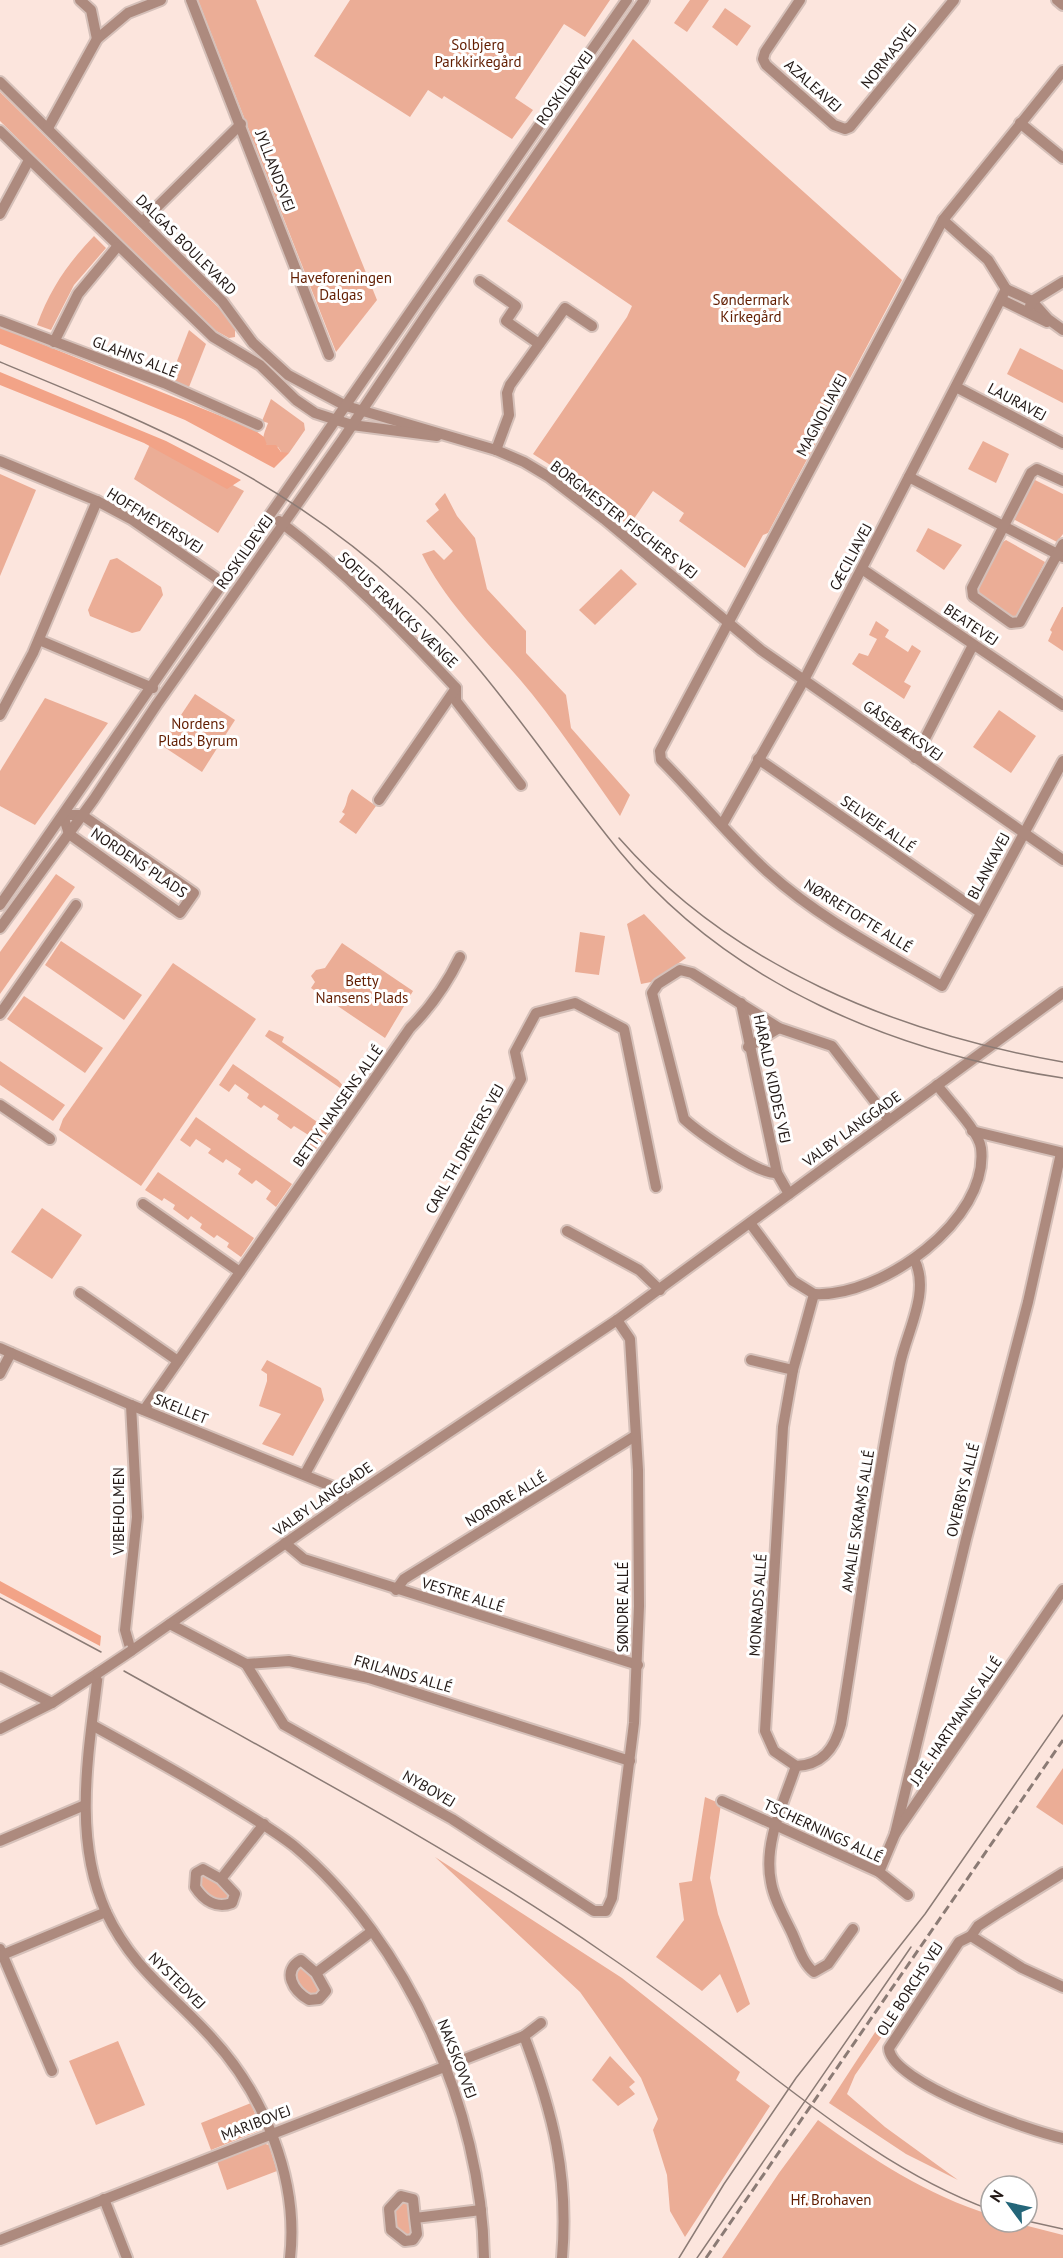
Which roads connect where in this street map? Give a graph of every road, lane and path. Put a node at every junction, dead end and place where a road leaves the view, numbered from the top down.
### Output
1 (80, 0) edge
2 (161, 0) edge
3 (191, 0) edge
4 (627, 0) edge
5 (644, 0) edge
6 (800, 0) edge
7 (954, 0) edge
8 (1057, 0) edge
9 (1063, 4) edge
10 (97, 39) junction
11 (1063, 71) edge
12 (0, 82) edge
13 (1020, 123) junction
14 (241, 124) junction
15 (48, 128) junction
16 (845, 129) joint
17 (0, 131) edge
18 (1063, 158) edge
19 (29, 160) junction
20 (500, 184) junction
21 (511, 192) junction
22 (0, 214) edge
23 (943, 220) junction
24 (142, 222) junction
25 (117, 247) junction
26 (480, 281) dead end
27 (1063, 282) edge
28 (1006, 289) junction
29 (1002, 300) junction
30 (1032, 301) junction
31 (1026, 312) junction
32 (0, 321) edge
33 (592, 326) dead end
34 (1063, 330) edge
35 (54, 342) junction
36 (539, 344) junction
37 (329, 355) dead end
38 (956, 387) junction
39 (346, 406) junction
40 (361, 412) junction
41 (335, 421) junction
42 (258, 425) dead end
43 (352, 425) junction
44 (449, 437) junction
45 (1063, 443) edge
46 (496, 450) junction
47 (0, 460) edge
48 (909, 477) junction
49 (1063, 481) edge
50 (97, 501) junction
51 (271, 516) junction
52 (283, 524) junction
53 (1003, 526) junction
54 (1063, 544) edge
55 (1060, 556) edge
56 (862, 569) junction
57 (225, 584) junction
58 (728, 623) junction
59 (39, 640) junction
60 (973, 645) junction
61 (804, 680) junction
62 (153, 688) junction
63 (456, 688) junction
64 (1063, 705) edge
65 (0, 715) edge
66 (915, 758) junction
67 (758, 759) junction
68 (1063, 761) edge
69 (521, 785) dead end
70 (688, 788) joint
71 (379, 800) dead end
72 (82, 815) junction
73 (63, 816) junction
74 (722, 825) junction
75 (69, 834) junction
76 (1024, 834) junction
77 (1063, 860) edge
78 (0, 905) edge
79 (76, 905) dead end
80 (981, 913) junction
81 (0, 928) edge
82 (459, 957) dead end
83 (942, 986) joint
84 (1063, 993) edge
85 (741, 1003) junction
86 (0, 1014) edge
87 (779, 1028) junction
88 (748, 1047) junction
89 (937, 1085) junction
90 (0, 1105) edge
91 (889, 1120) junction
92 (972, 1131) junction
93 (50, 1139) dead end
94 (1062, 1153) edge
95 (777, 1173) junction
96 (656, 1187) dead end
97 (789, 1194) junction
98 (143, 1204) dead end
99 (750, 1224) junction
100 (567, 1231) dead end
101 (914, 1260) junction
102 (240, 1272) junction
103 (660, 1290) junction
104 (80, 1293) dead end
105 (814, 1294) junction
106 (617, 1320) junction
107 (0, 1348) edge
108 (11, 1353) junction
109 (751, 1360) dead end
110 (178, 1361) junction
111 (793, 1370) junction
112 (0, 1374) edge
113 (131, 1405) junction
114 (144, 1410) junction
115 (635, 1436) junction
116 (305, 1474) junction
117 (346, 1501) junction
118 (285, 1543) junction
119 (396, 1590) junction
120 (1063, 1590) edge
121 (170, 1624) junction
122 (131, 1651) junction
123 (246, 1664) junction
124 (638, 1665) junction
125 (98, 1673) junction
126 (0, 1677) edge
127 (52, 1703) junction
128 (92, 1725) junction
129 (0, 1729) edge
130 (630, 1761) junction
131 (796, 1766) junction
132 (722, 1801) dead end
133 (85, 1805) junction
134 (264, 1824) junction
135 (776, 1826) junction
136 (895, 1834) junction
137 (0, 1841) edge
138 (879, 1872) junction
139 (1063, 1873) edge
140 (221, 1879) dead end
141 (908, 1895) dead end
142 (612, 1898) joint
143 (106, 1912) junction
144 (853, 1929) dead end
145 (371, 1932) junction
146 (971, 1936) junction
147 (1, 1953) edge
148 (316, 1973) dead end
149 (1063, 1987) edge
150 (541, 2023) dead end
151 (524, 2036) junction
152 (445, 2066) junction
153 (52, 2071) dead end
154 (271, 2134) junction
155 (1063, 2138) edge
156 (104, 2199) junction
157 (481, 2210) junction
158 (415, 2218) dead end
159 (0, 2240) edge
160 (127, 2258) edge
161 (290, 2258) edge
162 (484, 2258) edge
163 (562, 2258) edge

1 - 10 street
2 - 10 street
3 - 14 street, JYLLANDSVEJ
4 - 20 street, ROSKILDEVEJ
5 - 21 street, ROSKILDEVEJ
6 - 16 street, AZALEAVEJ
7 - 16 street, NORMASVEJ
8 - 9 street
10 - 15 street
11 - 13 street, MAGNOLIAVEJ
12 - 15 street, DALGAS BOULEVARD
13 - 18 street
13 - 23 street, MAGNOLIAVEJ
14 - 24 street
14 - 37 street, JYLLANDSVEJ
15 - 24 street, DALGAS BOULEVARD
17 - 19 street
19 - 22 street
19 - 25 street
20 - 21 street
20 - 39 street, ROSKILDEVEJ
21 - 40 street, ROSKILDEVEJ
23 - 28 street
23 - 58 street, MAGNOLIAVEJ
24 - 39 street, DALGAS BOULEVARD
25 - 35 street
25 - 41 street
26 - 36 street
27 - 30 street
28 - 29 street, CÆCILIAVEJ
28 - 30 street
29 - 31 street
29 - 38 street, CÆCILIAVEJ
30 - 31 street
30 - 34 street
31 - 34 street
32 - 35 street, GLAHNS ALLÉ
33 - 36 street
35 - 42 street, GLAHNS ALLÉ
36 - 46 street
38 - 45 street, LAURAVEJ
38 - 48 street, CÆCILIAVEJ
39 - 40 street, DALGAS BOULEVARD
39 - 41 street, ROSKILDEVEJ
40 - 43 street, ROSKILDEVEJ
40 - 44 street, BORGMESTER FISCHERS VEJ
41 - 43 street
41 - 51 street, ROSKILDEVEJ
43 - 44 street, BORGMESTER FISCHERS VEJ
43 - 52 street, ROSKILDEVEJ
44 - 46 street, BORGMESTER FISCHERS VEJ
46 - 58 street, BORGMESTER FISCHERS VEJ
47 - 50 street, HOFFMEYERSVEJ
48 - 53 street
48 - 56 street, CÆCILIAVEJ
49 - 53 street
50 - 57 street, HOFFMEYERSVEJ
50 - 59 street
51 - 52 street, SOFUS FRANCKS VÆNGE
51 - 57 street, ROSKILDEVEJ
52 - 63 street, SOFUS FRANCKS VÆNGE
52 - 72 street, ROSKILDEVEJ
53 - 55 street
53 - 55 street
54 - 55 street
56 - 60 street, BEATEVEJ
56 - 61 street, CÆCILIAVEJ
57 - 62 street, ROSKILDEVEJ
58 - 61 street, GÅSEBÆKSVEJ
58 - 70 street, MAGNOLIAVEJ
59 - 62 street
59 - 65 street
60 - 64 street, BEATEVEJ
60 - 66 street
61 - 66 street, GÅSEBÆKSVEJ
61 - 67 street, CÆCILIAVEJ
62 - 73 street, ROSKILDEVEJ
63 - 69 street, SOFUS FRANCKS VÆNGE
63 - 71 street
66 - 76 street, GÅSEBÆKSVEJ
67 - 74 street, CÆCILIAVEJ
67 - 80 street, SELVEJE ALLÉ
68 - 76 street, BLANKAVEJ
70 - 74 street, NØRRETOFTE ALLÉ
72 - 73 street, NORDENS PLADS
72 - 75 street, ROSKILDEVEJ
72 - 75 street, NORDENS PLADS
73 - 75 street, NORDENS PLADS
73 - 78 street, ROSKILDEVEJ
74 - 83 street, NØRRETOFTE ALLÉ
75 - 81 street, ROSKILDEVEJ
76 - 77 street, GÅSEBÆKSVEJ
76 - 80 street, BLANKAVEJ
79 - 86 street
80 - 83 street, BLANKAVEJ
82 - 102 street, BETTY NANSENS ALLÉ
84 - 89 street, VALBY LANGGADE
85 - 87 street
85 - 88 street, HARALD KIDDES VEJ
85 - 95 street
87 - 88 street
87 - 91 street
88 - 95 street, HARALD KIDDES VEJ
89 - 91 street, VALBY LANGGADE
89 - 92 street
90 - 93 street
91 - 97 street, VALBY LANGGADE
92 - 94 street
92 - 101 street
94 - 136 street, OVERBYS ALLÉ
95 - 97 street, HARALD KIDDES VEJ
96 - 116 street, CARL TH. DREYERS VEJ
97 - 99 street, VALBY LANGGADE
98 - 102 street
99 - 103 street, VALBY LANGGADE
99 - 105 street
100 - 103 street
101 - 105 street
101 - 131 street, AMALIE SKRAMS ALLÉ
102 - 110 street, BETTY NANSENS ALLÉ
103 - 106 street, VALBY LANGGADE
104 - 110 street
105 - 111 street, MONRADS ALLÉ
106 - 115 street, SØNDRE ALLÉ
106 - 117 street, VALBY LANGGADE
107 - 108 street, SKELLET
108 - 112 street
108 - 113 street, SKELLET
109 - 111 street
110 - 114 street, BETTY NANSENS ALLÉ
111 - 131 street, MONRADS ALLÉ
113 - 114 street, SKELLET
113 - 122 street, VIBEHOLMEN
114 - 116 street, SKELLET
115 - 119 street, NORDRE ALLÉ
115 - 124 street, SØNDRE ALLÉ
116 - 117 street, SKELLET
117 - 118 street, VALBY LANGGADE
118 - 119 street, VESTRE ALLÉ
118 - 121 street, VALBY LANGGADE
119 - 124 street, VESTRE ALLÉ
120 - 136 street, J.P.E. HARTMANNS ALLÉ
121 - 122 street, VALBY LANGGADE
121 - 123 street
122 - 125 street, VALBY LANGGADE, bridge
123 - 130 street, FRILANDS ALLÉ
123 - 142 street, NYBOVEJ
124 - 130 street, SØNDRE ALLÉ
125 - 127 street, VALBY LANGGADE
125 - 128 street, NYSTEDVEJ
126 - 127 street
127 - 129 street, VALBY LANGGADE
128 - 133 street, NYSTEDVEJ
128 - 134 street, NAKSKOVVEJ
130 - 142 street, SØNDRE ALLÉ
131 - 135 street
132 - 135 street, TSCHERNINGS ALLÉ
133 - 137 street
133 - 143 street, NYSTEDVEJ
134 - 140 street
134 - 145 street, NAKSKOVVEJ
135 - 138 street, TSCHERNINGS ALLÉ
135 - 144 street
136 - 138 street, J.P.E. HARTMANNS ALLÉ
138 - 141 street, TSCHERNINGS ALLÉ
139 - 146 street, OLE BORCHS VEJ
143 - 147 street
143 - 154 street, NYSTEDVEJ
145 - 148 street
145 - 152 street, NAKSKOVVEJ
146 - 149 street
146 - 155 street, OLE BORCHS VEJ
147 - 153 street
150 - 151 street, MARIBOVEJ
151 - 152 street, MARIBOVEJ
151 - 163 street
152 - 154 street, MARIBOVEJ
152 - 157 street, NAKSKOVVEJ
154 - 156 street, MARIBOVEJ
154 - 161 street, NYSTEDVEJ
156 - 159 street, MARIBOVEJ
156 - 160 street
157 - 158 street
157 - 162 street, NAKSKOVVEJ

